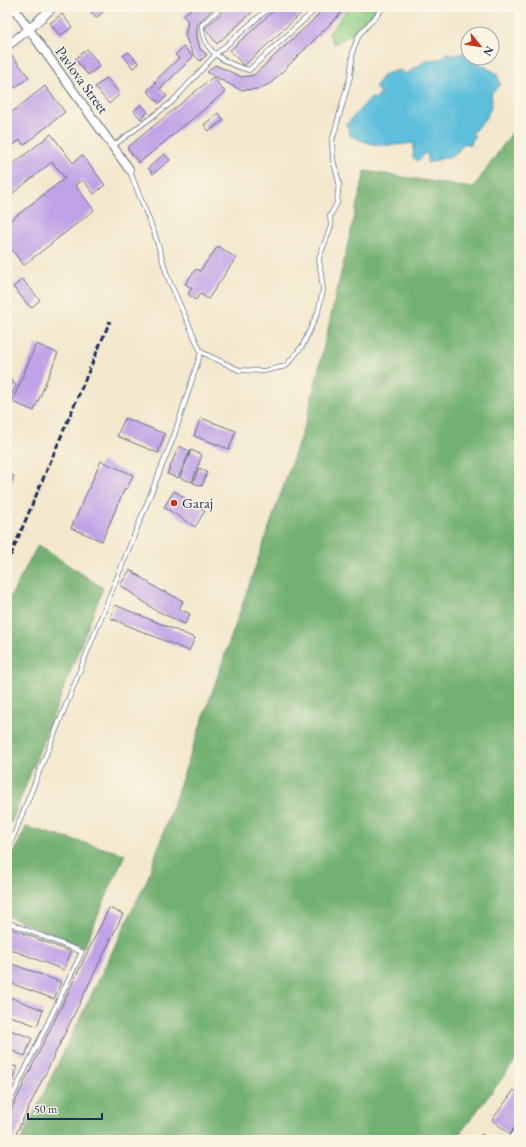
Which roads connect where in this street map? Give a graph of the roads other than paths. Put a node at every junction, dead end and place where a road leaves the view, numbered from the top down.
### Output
1 (12, 7) edge
2 (53, 7) edge
3 (222, 7) edge
4 (270, 7) edge
5 (318, 7) edge
6 (384, 7) edge
7 (28, 30) junction
8 (7, 46) edge
9 (216, 54) junction
10 (113, 146) junction
11 (129, 169) joint
12 (201, 352) junction
13 (7, 852) edge
14 (7, 922) edge
15 (7, 1107) edge
16 (519, 1127) edge
17 (509, 1140) edge

1 - 7 street, Pavlova Street
2 - 7 street
3 - 9 lane
4 - 9 lane
5 - 9 lane
6 - 12 lane
7 - 8 street
7 - 10 street, Pavlova Street
9 - 10 lane
10 - 11 street, Pavlova Street
11 - 12 lane
12 - 13 lane
14 - 15 lane
16 - 17 lane

